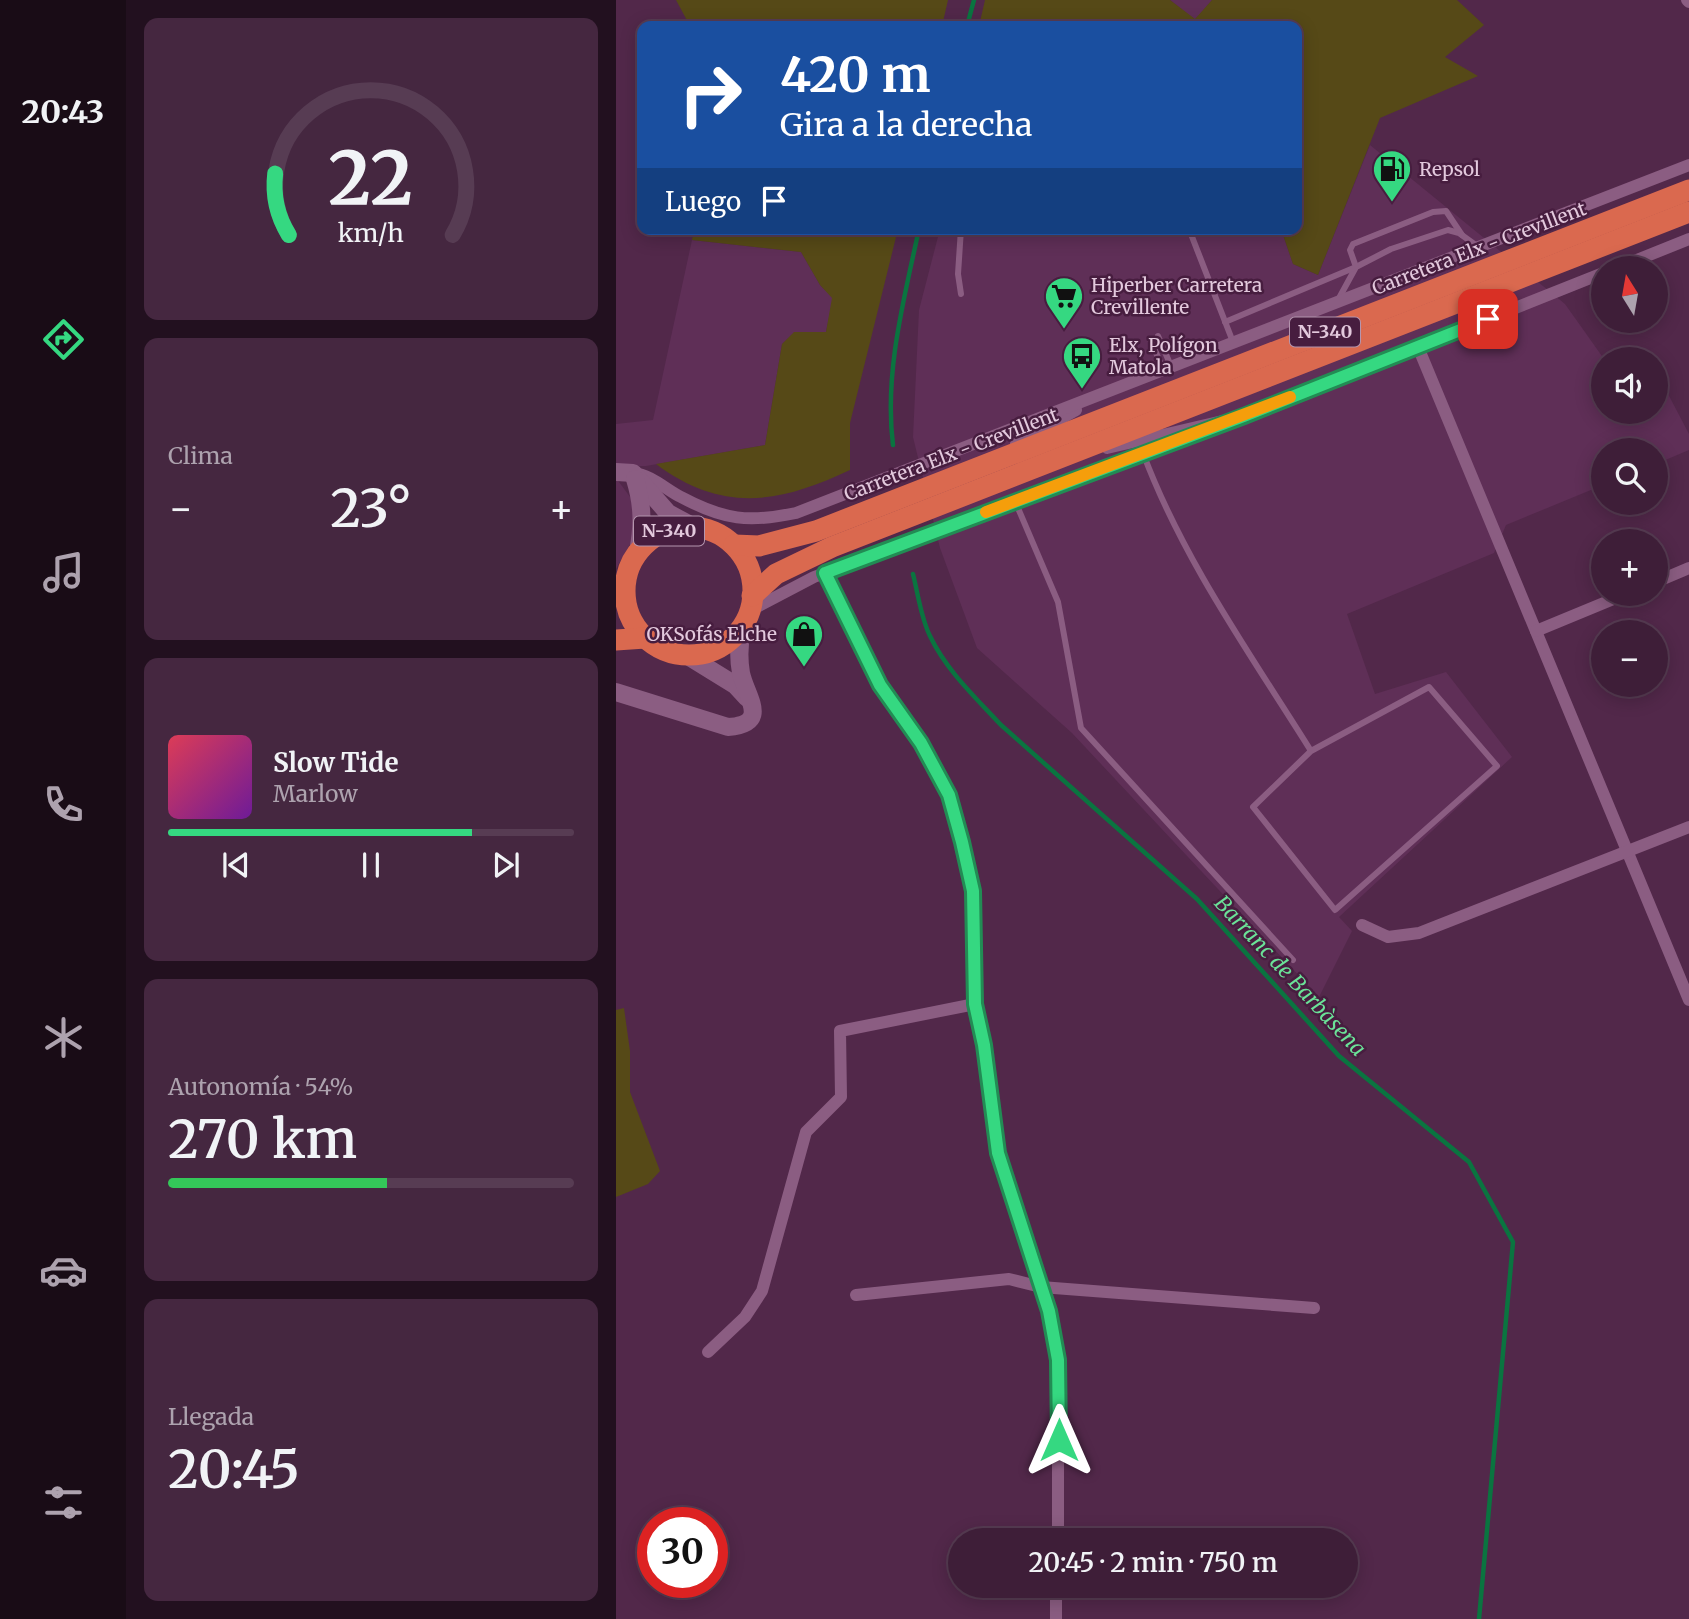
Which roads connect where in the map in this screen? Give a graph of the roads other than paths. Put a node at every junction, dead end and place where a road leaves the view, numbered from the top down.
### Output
1 (1689, 165) edge
2 (1689, 190) edge
3 (1689, 212) edge
4 (961, 235) edge
5 (1191, 235) edge
6 (1462, 235) junction
7 (1689, 239) edge
8 (1479, 247) junction
9 (1647, 256) edge
10 (1356, 267) junction
11 (1591, 278) edge
12 (961, 294) dead end
13 (1336, 302) junction
14 (1225, 322) junction
15 (1158, 336) dead end
16 (1150, 339) dead end
17 (1233, 342) junction
18 (1418, 346) junction
19 (1167, 368) junction
20 (1116, 388) junction
21 (1244, 416) junction
22 (1143, 453) junction
23 (1046, 463) junction
24 (624, 473) edge
25 (962, 474) junction
26 (1015, 501) junction
27 (694, 527) junction
28 (734, 545) junction
29 (638, 552) junction
30 (1689, 568) edge
31 (825, 573) junction
32 (1668, 577) edge
33 (621, 586) edge
34 (1597, 606) edge
35 (749, 611) junction
36 (1536, 631) junction
37 (645, 638) junction
38 (616, 640) edge
39 (688, 656) junction
40 (616, 692) edge
41 (751, 703) junction
42 (1311, 751) junction
43 (1689, 827) edge
44 (1628, 851) junction
45 (1362, 925) dead end
46 (1293, 960) dead end
47 (1689, 1000) edge
48 (975, 1004) junction
49 (1041, 1287) junction
50 (856, 1295) dead end
51 (1314, 1308) dead end
52 (708, 1352) dead end
53 (1058, 1528) edge
54 (1056, 1598) edge
55 (1056, 1619) edge

1 - 8 street
2 - 25 highway, Carretera Elx - Crevillent / N-340
3 - 23 highway, N-340
4 - 12 lane
5 - 14 lane
6 - 8 lane
6 - 10 lane
6 - 10 lane
7 - 9 street
8 - 13 street
10 - 13 lane
10 - 14 lane
11 - 18 street
13 - 17 street
14 - 17 lane
15 - 19 lane
16 - 19 lane
17 - 19 street
18 - 21 street
18 - 36 street
19 - 20 street
20 - 24 street
20 - 25 street
21 - 22 street
21 - 23 street
22 - 26 street
22 - 42 lane
23 - 35 highway, N-340
24 - 27 street
24 - 29 street
25 - 28 highway, Carretera Elx - Crevillent / N-340
26 - 31 street
26 - 46 lane
27 - 28 highway, N-340
27 - 29 highway, N-340
28 - 35 highway
29 - 33 highway, N-340
30 - 32 street
31 - 35 street
31 - 48 street
33 - 37 highway, N-340
34 - 36 street
35 - 39 highway, N-340
35 - 41 street
36 - 44 street
37 - 38 highway
37 - 39 highway
39 - 41 street
40 - 41 street
42 - 42 lane
43 - 44 street
44 - 45 street
44 - 47 street
48 - 49 street
48 - 52 street
49 - 50 street
49 - 51 street
49 - 53 street
54 - 55 street

